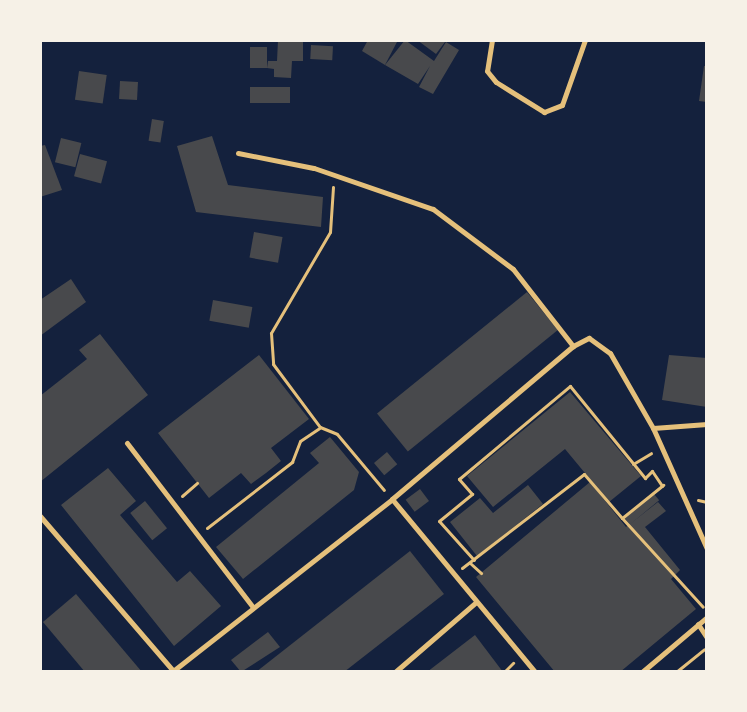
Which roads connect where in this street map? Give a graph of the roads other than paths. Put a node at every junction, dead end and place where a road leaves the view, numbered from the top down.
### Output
1 (492, 40) edge
2 (585, 40) edge
3 (238, 153) dead end
4 (573, 346) junction
5 (707, 424) edge
6 (653, 428) junction
7 (127, 443) dead end
8 (392, 499) junction
9 (40, 516) edge
10 (706, 545) edge
11 (476, 602) junction
12 (253, 607) junction
13 (707, 614) edge
14 (698, 624) junction
15 (707, 638) edge
16 (173, 671) edge
17 (395, 672) edge
18 (535, 672) edge
19 (642, 672) edge

1 - 2 lane
3 - 4 lane
4 - 6 lane
4 - 8 lane
5 - 6 lane
6 - 10 lane
7 - 12 lane
8 - 11 lane
8 - 12 lane
9 - 16 lane
11 - 17 lane
11 - 18 lane
12 - 16 lane
13 - 14 lane
14 - 15 lane
14 - 19 lane

